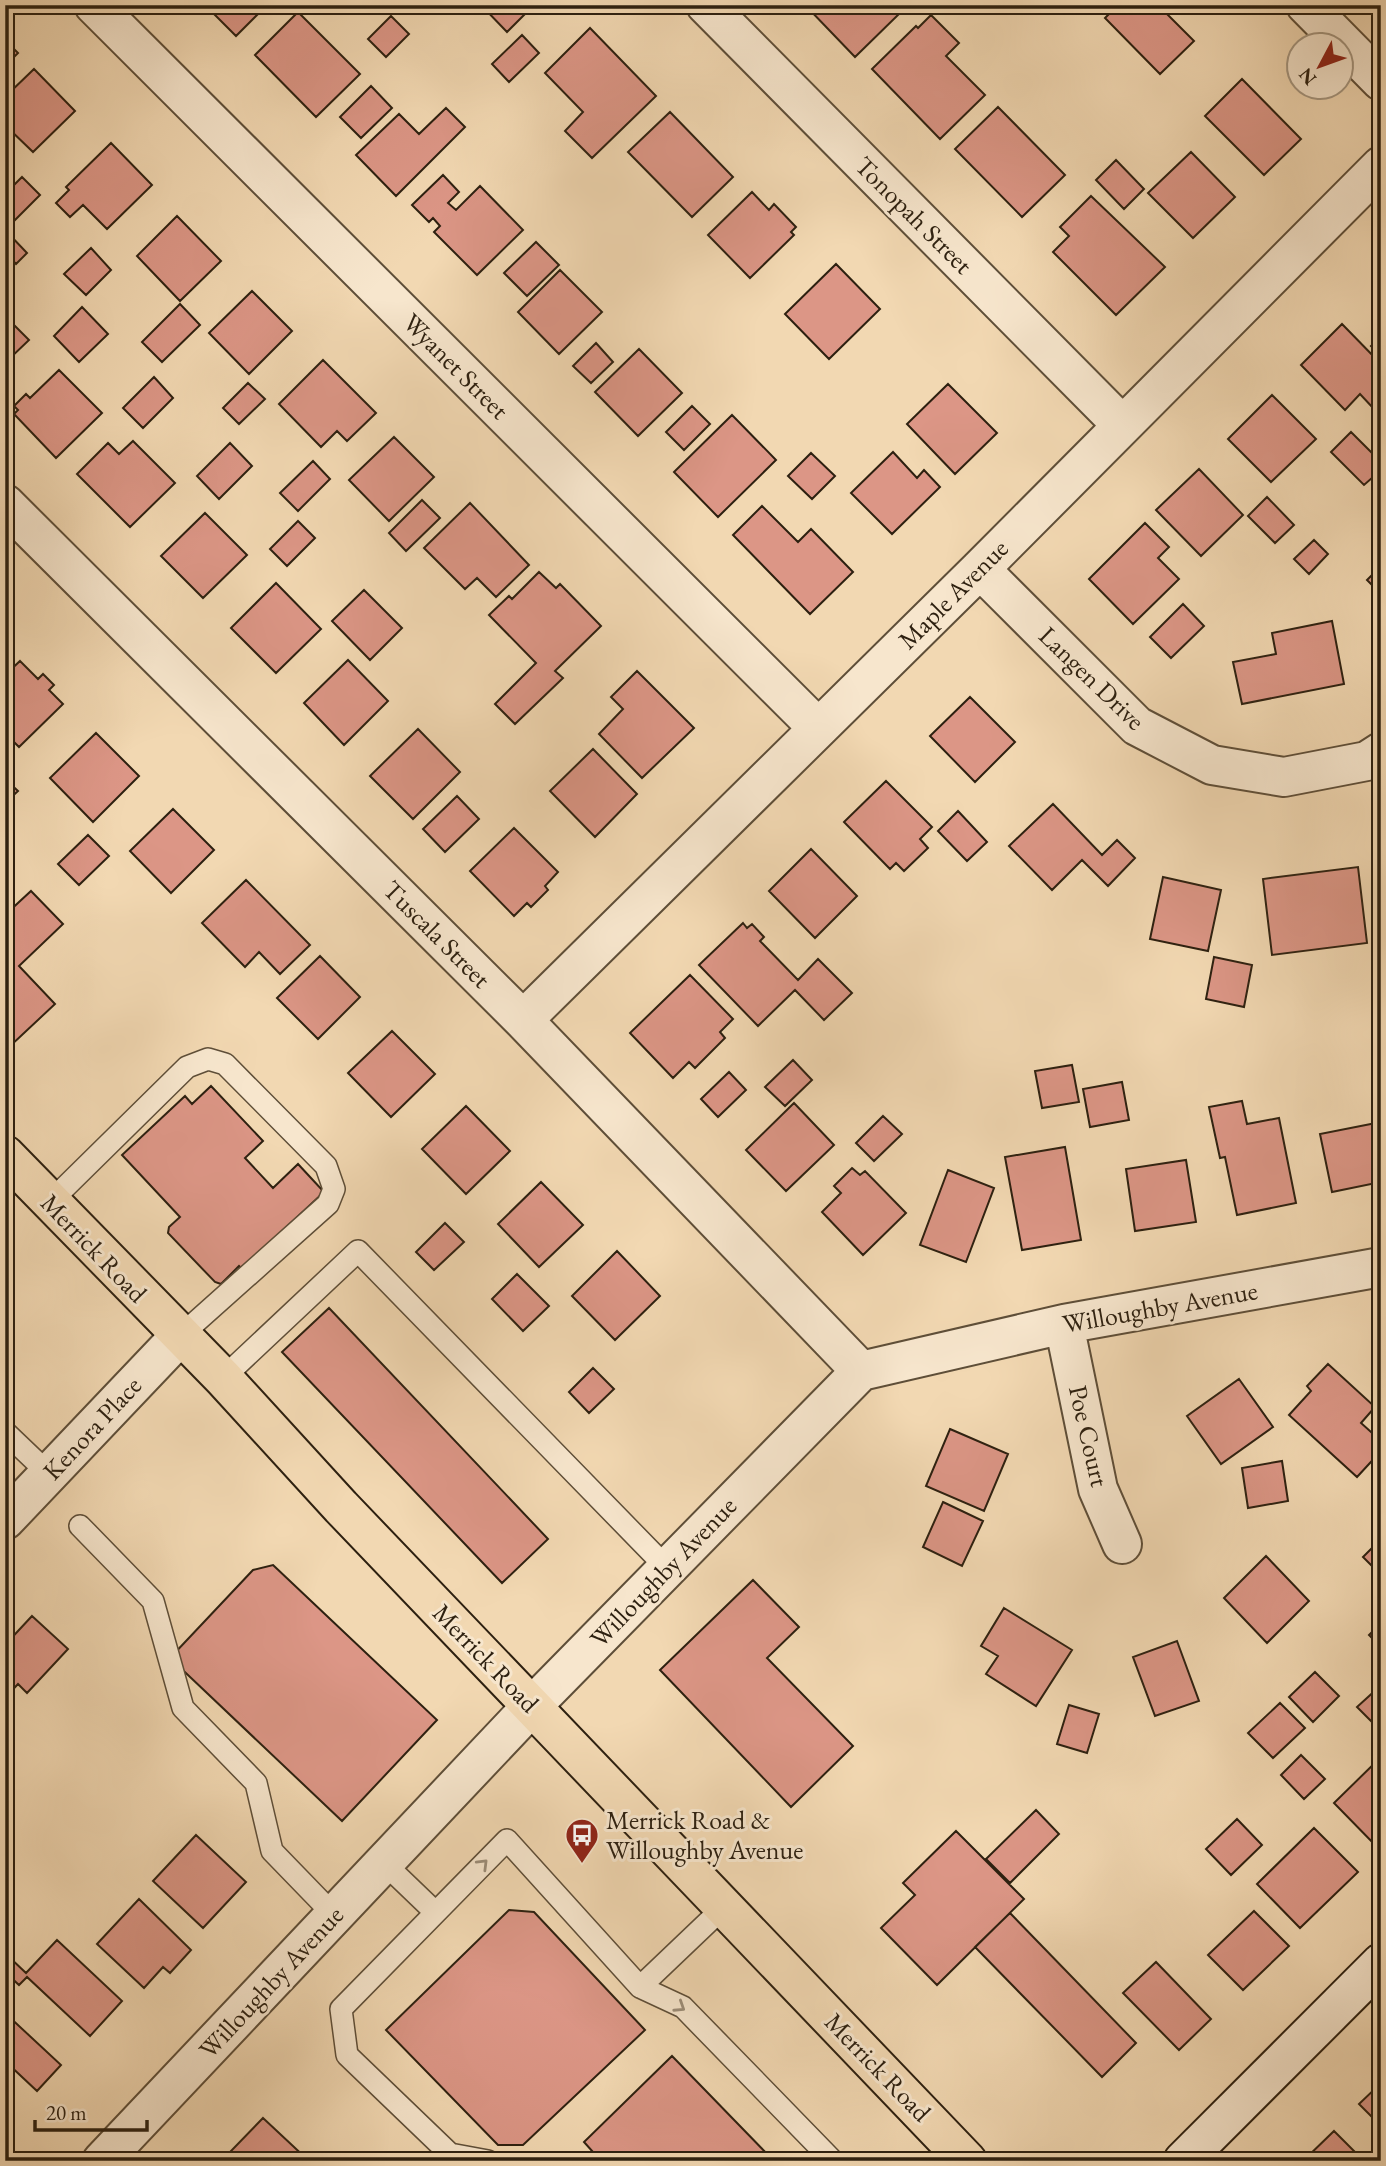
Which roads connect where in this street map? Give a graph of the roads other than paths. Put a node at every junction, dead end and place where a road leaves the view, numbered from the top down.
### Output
1 (94, 5) edge
2 (706, 5) edge
3 (1306, 5) edge
4 (1381, 81) edge
5 (1381, 166) edge
6 (1122, 425) junction
7 (5, 504) edge
8 (980, 569) junction
9 (818, 727) junction
10 (1381, 752) edge
11 (523, 1020) junction
12 (5, 1155) edge
13 (50, 1202) junction
14 (1381, 1267) edge
15 (1064, 1324) junction
16 (179, 1336) junction
17 (861, 1371) junction
18 (223, 1378) junction
19 (5, 1432) edge
20 (49, 1474) junction
21 (5, 1520) edge
22 (80, 1526) dead end
23 (1122, 1544) dead end
24 (667, 1567) junction
25 (532, 1706) junction
26 (384, 1863) junction
27 (725, 1906) junction
28 (435, 1912) junction
29 (334, 1915) junction
30 (1381, 1963) edge
31 (640, 1987) junction
32 (102, 2161) edge
33 (488, 2161) edge
34 (833, 2161) edge
35 (967, 2161) edge
36 (1183, 2161) edge

1 - 9 street, Wyanet Street
2 - 6 street, Tonopah Street
3 - 4 street
5 - 6 street, Maple Avenue
6 - 8 street, Maple Avenue
7 - 11 street, Tuscala Street
8 - 9 street, Maple Avenue
8 - 10 street, Langen Drive
9 - 11 street, Maple Avenue
11 - 17 street, Tuscala Street
12 - 13 main road, Merrick Road
13 - 16 main road, Merrick Road
13 - 16 lane
14 - 15 street, Willoughby Avenue
15 - 17 street, Willoughby Avenue
15 - 23 street, Poe Court
16 - 18 main road, Merrick Road
16 - 20 street, Kenora Place
17 - 24 street, Willoughby Avenue
18 - 24 lane
18 - 25 main road, Merrick Road
19 - 20 lane
20 - 21 street, Kenora Place
22 - 29 lane
24 - 25 street, Willoughby Avenue
25 - 26 street, Willoughby Avenue
25 - 27 main road, Merrick Road
26 - 28 lane
26 - 29 street, Willoughby Avenue
27 - 31 lane
27 - 35 main road, Merrick Road
28 -> 31 lane
28 - 33 lane
29 - 32 street, Willoughby Avenue
30 - 36 street
31 -> 34 lane

